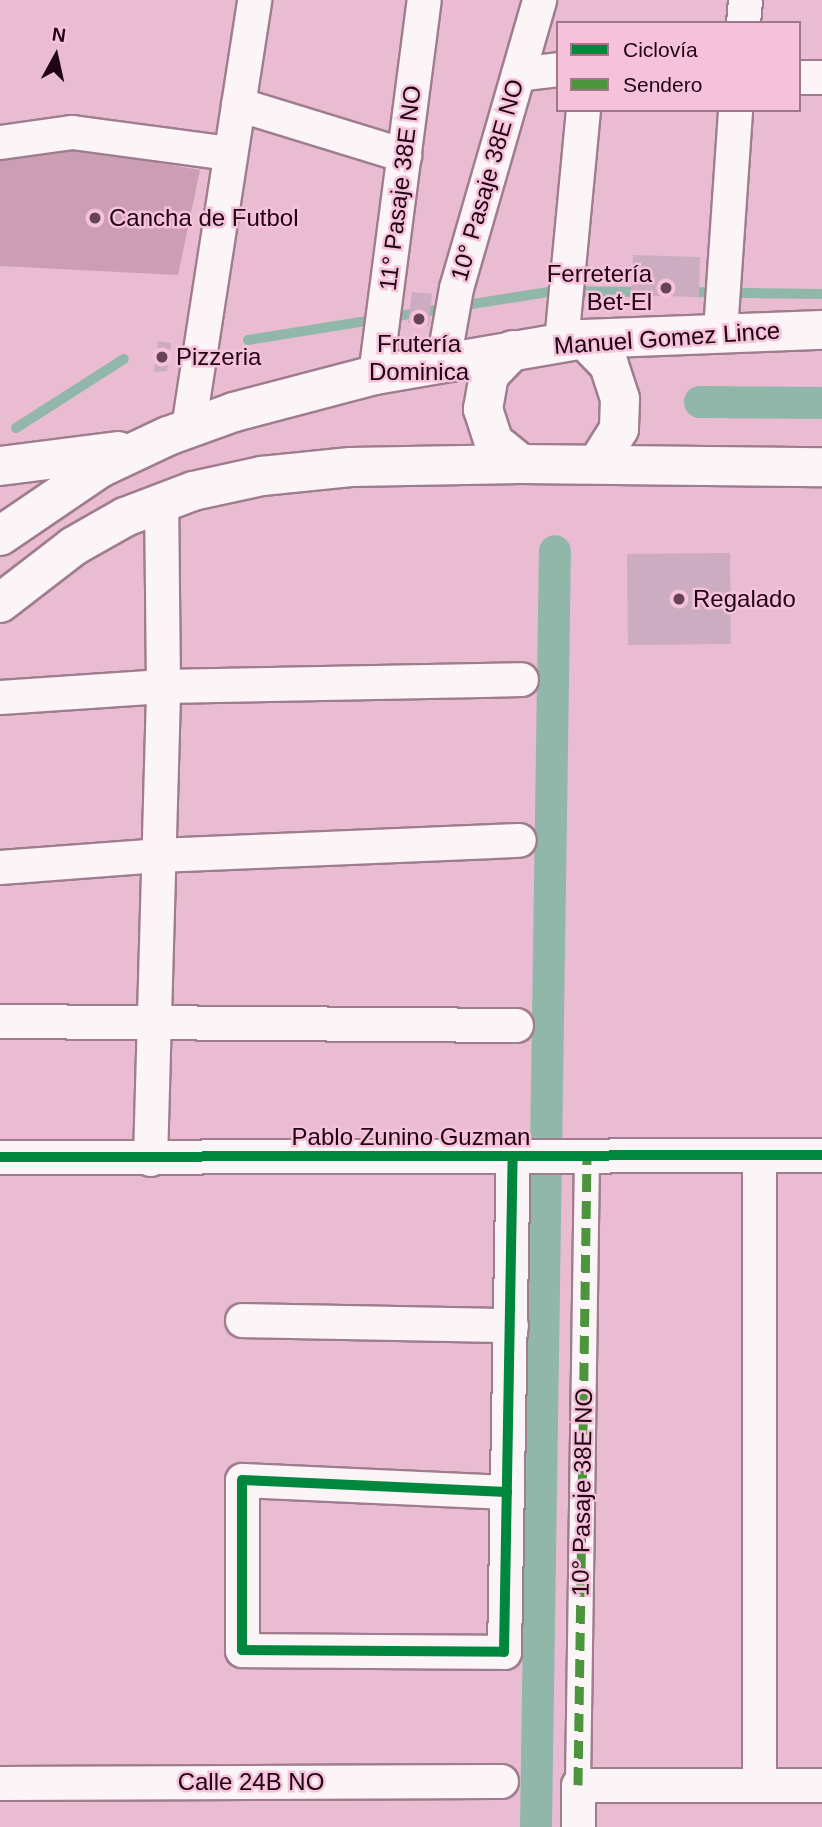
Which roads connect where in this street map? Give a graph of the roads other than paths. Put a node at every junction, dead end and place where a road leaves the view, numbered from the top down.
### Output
1 (254, 0) edge
2 (424, 0) edge
3 (540, 0) edge
4 (745, 0) edge
5 (743, 21) edge
6 (556, 69) edge
7 (518, 74) junction
8 (801, 76) edge
9 (822, 77) edge
10 (238, 104) junction
11 (583, 112) edge
12 (735, 112) edge
13 (0, 142) edge
14 (230, 153) junction
15 (404, 155) junction
16 (822, 330) edge
17 (720, 331) junction
18 (573, 341) junction
19 (513, 350) junction
20 (443, 361) junction
21 (375, 375) junction
22 (188, 428) junction
23 (140, 448) junction
24 (598, 463) junction
25 (521, 464) junction
26 (0, 466) edge
27 (822, 467) edge
28 (161, 502) junction
29 (0, 536) edge
30 (0, 603) edge
31 (522, 679) dead end
32 (163, 685) junction
33 (0, 697) edge
34 (519, 840) dead end
35 (159, 855) junction
36 (0, 867) edge
37 (154, 1020) junction
38 (0, 1021) edge
39 (516, 1025) dead end
40 (822, 1155) edge
41 (583, 1156) junction
42 (759, 1156) junction
43 (0, 1157) edge
44 (519, 1157) junction
45 (150, 1159) junction
46 (242, 1320) dead end
47 (510, 1325) junction
48 (507, 1492) junction
49 (501, 1781) dead end
50 (0, 1783) edge
51 (578, 1785) junction
52 (759, 1785) junction
53 (822, 1785) edge
54 (578, 1827) edge

1 - 10 street
2 - 15 street, 11° Pasaje 38E NO
3 - 7 street, 10° Pasaje 38E NO
4 - 5 street
6 - 7 street
7 - 20 street, 10° Pasaje 38E NO
8 - 9 street
10 - 14 street
10 - 15 street
11 - 18 street
12 - 17 street
13 - 14 street
14 - 22 street
15 - 21 street, 11° Pasaje 38E NO
16 - 17 main road, Manuel Gomez Lince
17 - 18 main road, Manuel Gomez Lince
18 - 19 main road, Manuel Gomez Lince
18 - 24 main road
19 - 20 main road, Manuel Gomez Lince
19 - 25 main road
20 - 21 main road, Manuel Gomez Lince
21 - 22 main road, Manuel Gomez Lince
22 - 23 main road, Manuel Gomez Lince
23 - 26 main road
23 - 29 main road
24 - 25 main road
24 - 27 main road
25 - 28 main road
28 - 30 main road
28 - 32 street
31 - 32 street
32 - 33 street
32 - 35 street
34 - 35 street
35 - 36 street
35 - 37 street
37 - 38 street
37 - 39 street
37 - 45 street
40 - 42 street, Pablo Zunino Guzman
41 - 42 street, Pablo Zunino Guzman
41 - 44 street, Pablo Zunino Guzman
41 - 51 street, 10° Pasaje 38E NO
42 - 52 street
43 - 45 street, Pablo Zunino Guzman
44 - 45 street, Pablo Zunino Guzman
44 - 47 street
46 - 47 street
47 - 48 street
48 - 48 street
49 - 50 street, Calle 24B NO
51 - 52 street
51 - 54 street, 10° Pasaje 38E NO
52 - 53 street

